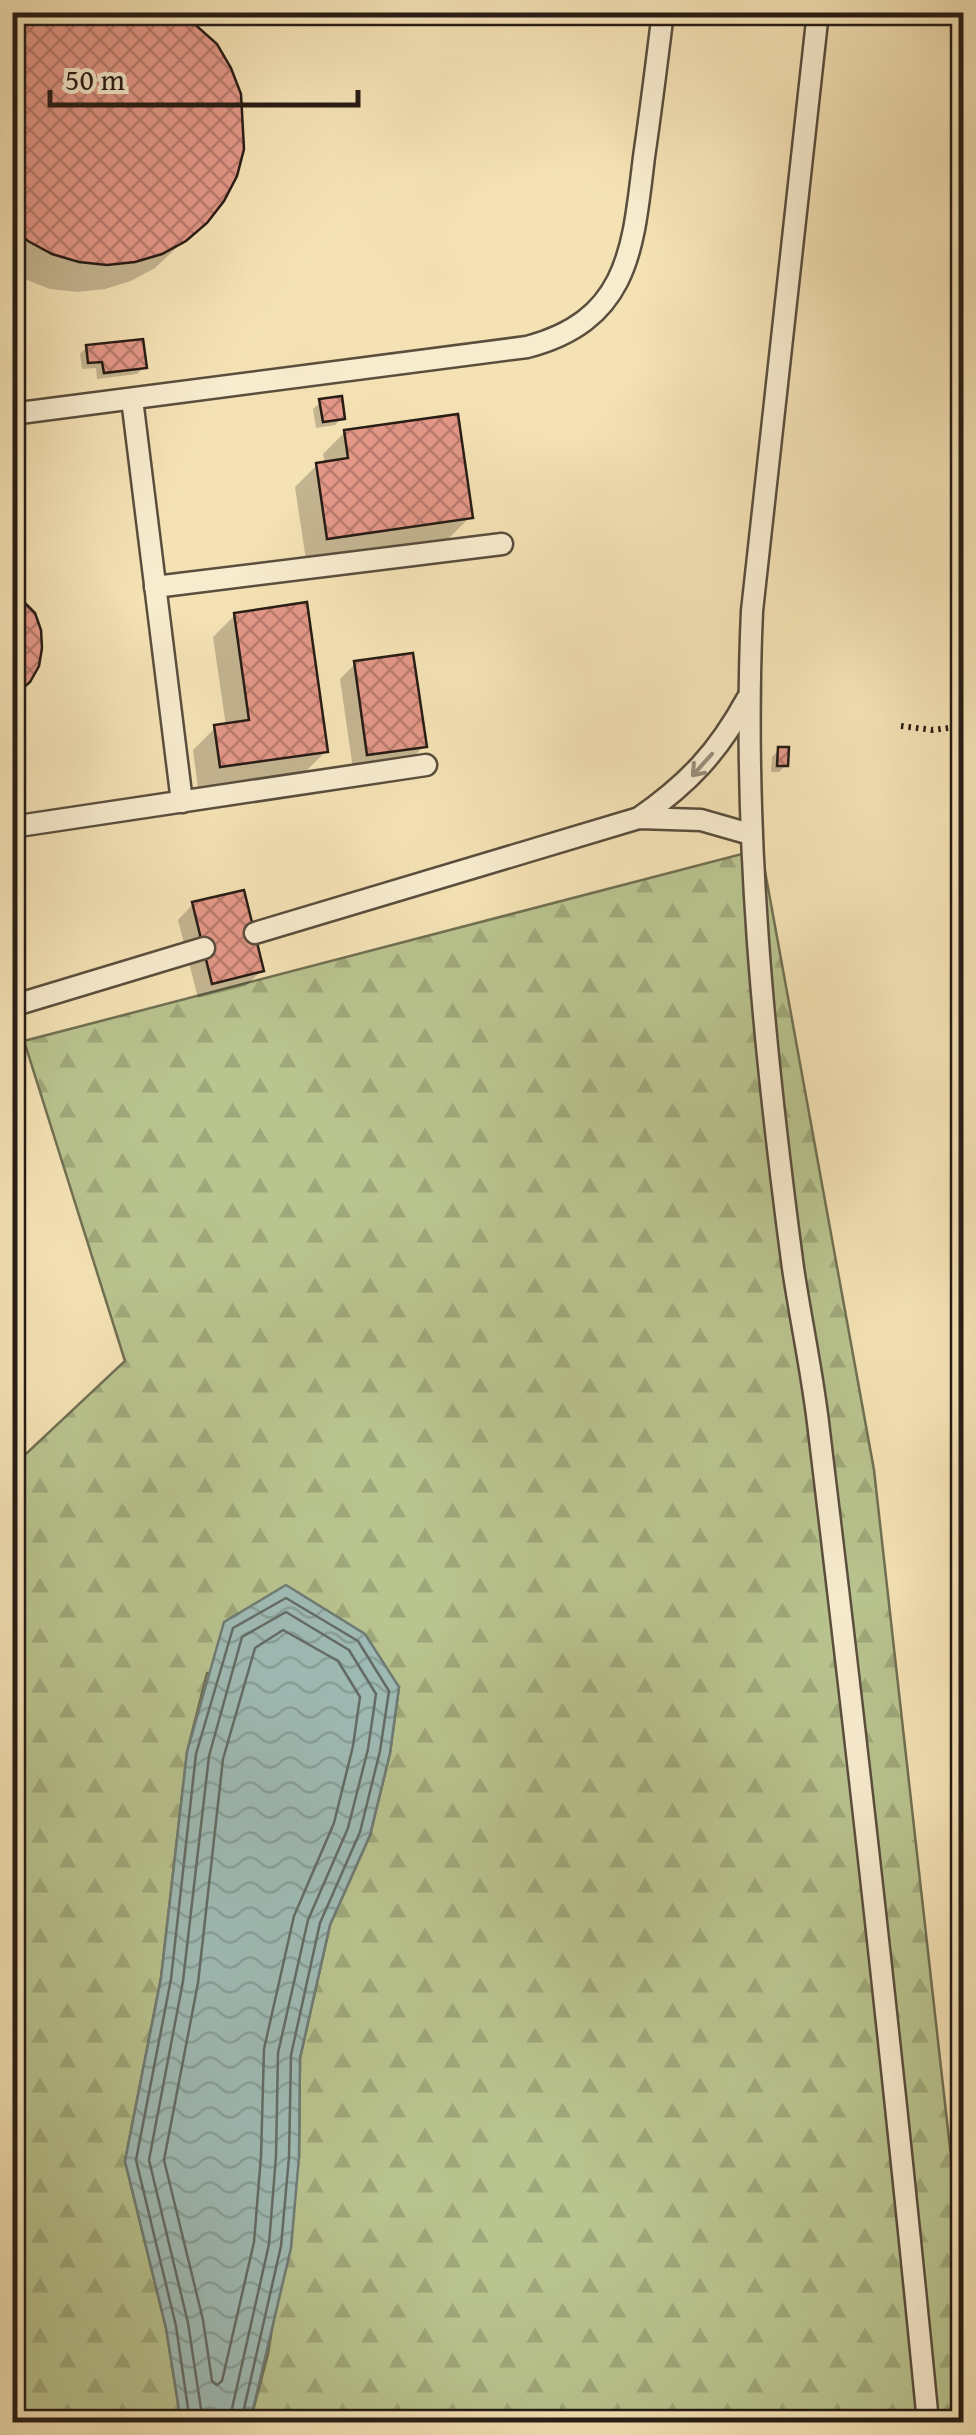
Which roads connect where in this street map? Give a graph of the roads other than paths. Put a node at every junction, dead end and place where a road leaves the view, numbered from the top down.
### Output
1 (663, 12) edge
2 (818, 12) edge
3 (132, 398) junction
4 (12, 414) edge
5 (502, 544) dead end
6 (155, 587) junction
7 (748, 697) junction
8 (426, 765) dead end
9 (182, 802) junction
10 (639, 818) junction
11 (12, 827) edge
12 (750, 834) junction
13 (255, 933) dead end
14 (204, 948) dead end
15 (12, 1006) edge
16 (928, 2422) edge

1 - 3 lane
2 - 7 lane
3 - 4 lane
3 - 6 lane
5 - 6 lane
6 - 9 lane
7 -> 10 lane
7 - 12 lane
8 - 9 lane
9 - 11 lane
10 - 12 lane
10 - 13 lane
12 - 16 lane
14 - 15 lane

